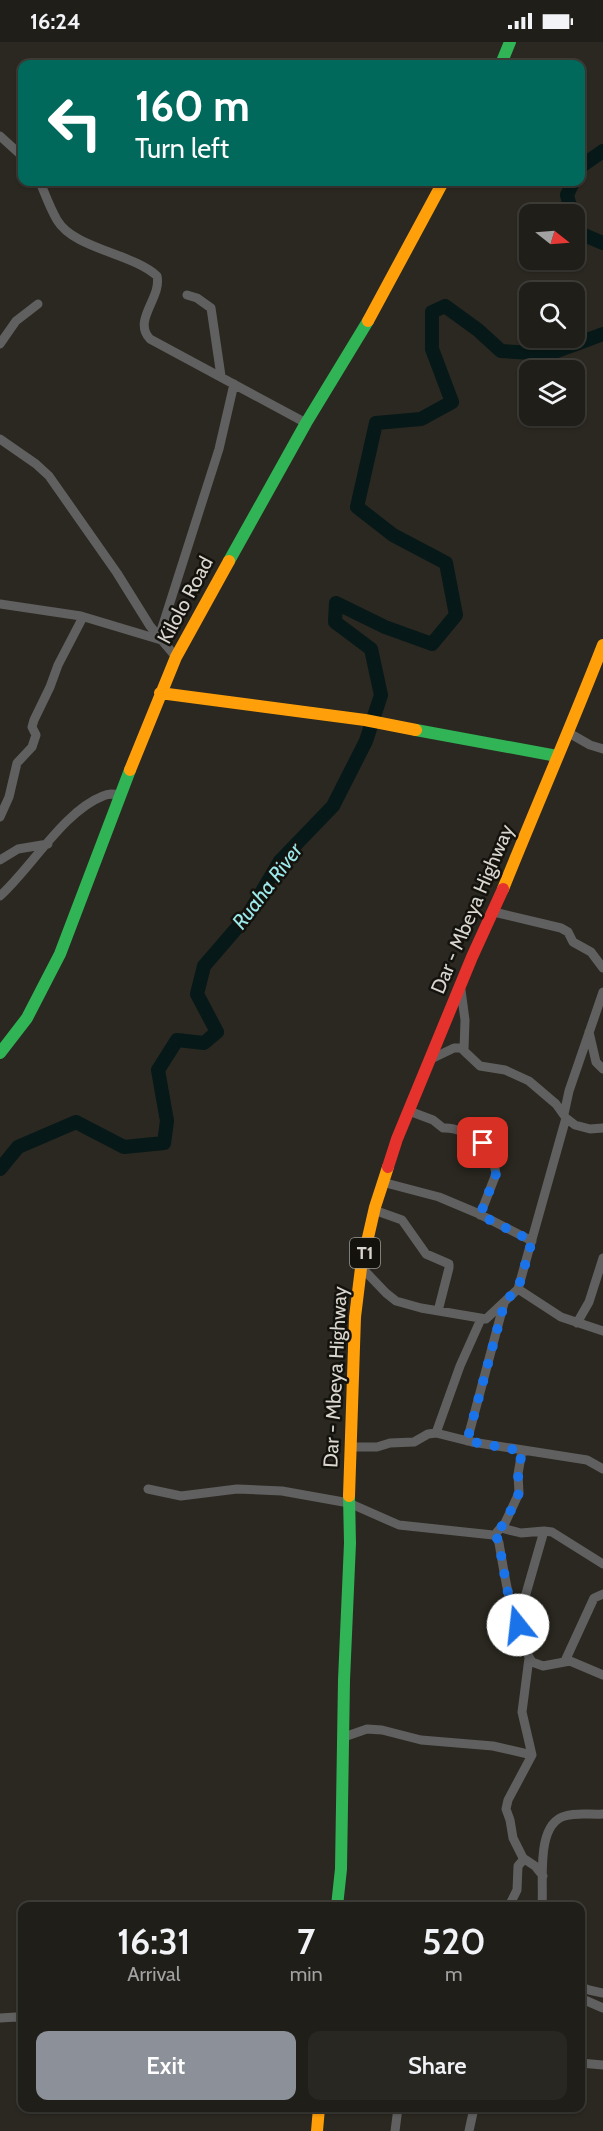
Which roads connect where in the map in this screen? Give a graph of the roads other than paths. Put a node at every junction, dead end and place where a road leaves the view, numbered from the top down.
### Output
1 (510, 42) edge
2 (503, 60) edge
3 (0, 136) edge
4 (18, 152) edge
5 (42, 186) edge
6 (441, 186) edge
7 (187, 295) dead end
8 (38, 304) dead end
9 (0, 344) edge
10 (221, 376) junction
11 (234, 384) junction
12 (306, 423) junction
13 (0, 439) edge
14 (0, 604) edge
15 (83, 617) junction
16 (161, 639) junction
17 (603, 645) edge
18 (176, 657) junction
19 (598, 671) edge
20 (160, 693) junction
21 (569, 733) junction
22 (603, 749) edge
23 (557, 756) junction
24 (121, 795) junction
25 (0, 817) edge
26 (48, 844) junction
27 (0, 860) edge
28 (0, 896) edge
29 (494, 912) junction
30 (603, 968) edge
31 (460, 987) junction
32 (603, 992) edge
33 (589, 1032) junction
34 (464, 1050) junction
35 (0, 1053) edge
36 (431, 1059) junction
37 (603, 1069) edge
38 (409, 1111) junction
39 (565, 1116) junction
40 (603, 1128) edge
41 (382, 1182) junction
42 (374, 1210) junction
43 (480, 1215) junction
44 (532, 1241) junction
45 (603, 1258) edge
46 (361, 1268) junction
47 (518, 1289) junction
48 (505, 1301) junction
49 (438, 1311) junction
50 (481, 1319) junction
51 (577, 1323) junction
52 (603, 1331) edge
53 (436, 1433) junction
54 (467, 1441) junction
55 (351, 1447) junction
56 (522, 1451) junction
57 (603, 1469) edge
58 (148, 1489) dead end
59 (349, 1503) junction
60 (501, 1528) junction
61 (544, 1531) junction
62 (493, 1535) junction
63 (603, 1564) edge
64 (603, 1594) edge
65 (518, 1625) junction
66 (529, 1658) junction
67 (565, 1661) junction
68 (603, 1675) edge
69 (344, 1737) junction
70 (532, 1755) junction
71 (603, 1814) edge
72 (525, 1859) junction
73 (543, 1876) junction
74 (337, 1902) edge
75 (511, 1902) edge
76 (542, 1902) edge
77 (585, 1988) edge
78 (603, 1993) edge
79 (585, 2000) edge
80 (603, 2008) edge
81 (0, 2018) edge
82 (18, 2018) edge
83 (585, 2063) edge
84 (603, 2065) edge
85 (319, 2112) edge
86 (398, 2112) edge
87 (473, 2112) edge
88 (317, 2131) edge
89 (395, 2131) edge
90 (469, 2131) edge

1 - 2 main road
3 - 4 street
5 - 10 street
6 - 12 main road, Kilolo Road
7 - 10 street
8 - 9 street
10 - 11 street
11 - 12 street
11 - 16 street
12 - 18 main road, Kilolo Road
13 - 16 street
14 - 15 street
15 - 16 street
15 - 25 street
16 - 18 street
17 - 19 main road, Dar - Mbeya Highway / T1
18 - 20 main road, Kilolo Road
19 - 21 main road, Dar - Mbeya Highway / T1
20 - 23 main road
20 - 24 main road, Kilolo Road
21 - 22 street
21 - 23 main road, Dar - Mbeya Highway / T1
23 - 29 main road, Dar - Mbeya Highway / T1
24 - 26 street
24 - 35 main road, Kilolo Road
26 - 27 street
26 - 28 street
29 - 30 street
29 - 31 main road, Dar - Mbeya Highway / T1
31 - 34 street
31 - 36 main road, Dar - Mbeya Highway / T1
32 - 33 street
33 - 37 street
33 - 39 street
34 - 36 street
34 - 39 street
36 - 38 main road, Dar - Mbeya Highway / T1
38 - 41 main road, Dar - Mbeya Highway / T1
38 - 43 street
39 - 40 street
39 - 44 street
41 - 42 main road, Dar - Mbeya Highway / T1
41 - 43 street
42 - 46 main road, Dar - Mbeya Highway / T1
42 - 49 street
43 - 44 street
44 - 47 street
45 - 51 street
46 - 49 street
46 - 55 main road, Dar - Mbeya Highway / T1
47 - 48 street
47 - 51 street
48 - 50 street
48 - 54 street
49 - 50 street
50 - 53 street
51 - 52 street
53 - 54 street
53 - 55 street
54 - 56 street
55 - 59 main road, Dar - Mbeya Highway / T1
56 - 57 street
56 - 60 street
58 - 59 street
59 - 62 street
59 - 69 main road, Dar - Mbeya Highway / T1
60 - 61 street
60 - 62 street
61 - 63 street
61 - 65 street
62 - 65 street
64 - 67 street
65 - 66 street
66 - 67 street
66 - 70 street
67 - 68 street
69 - 70 street
69 - 74 main road, Dar - Mbeya Highway / T1
70 - 72 street
71 - 73 street
72 - 73 street
72 - 75 street
73 - 76 street
77 - 78 street
79 - 80 street
81 - 82 street
83 - 84 street
85 - 88 main road
86 - 89 street
87 - 90 street

